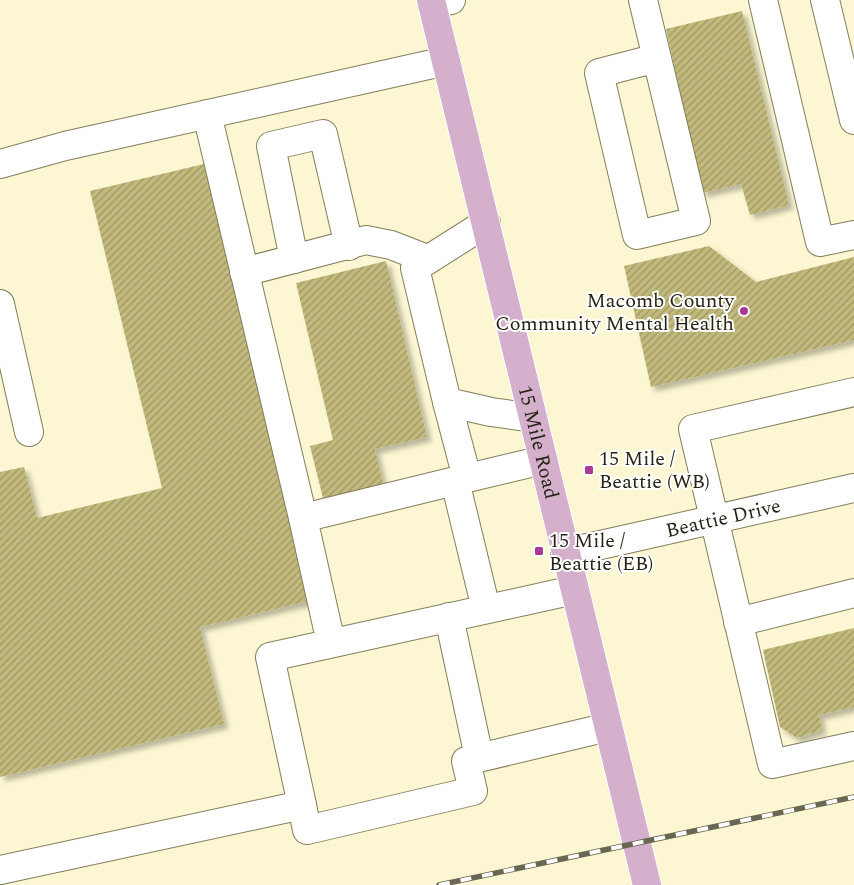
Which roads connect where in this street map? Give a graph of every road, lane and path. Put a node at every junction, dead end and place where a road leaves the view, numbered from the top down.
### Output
1 (643, 0) edge
2 (763, 0) edge
3 (825, 0) edge
4 (438, 1) edge
5 (657, 58) junction
6 (446, 61) junction
7 (206, 114) junction
8 (854, 120) edge
9 (0, 164) edge
10 (486, 222) junction
11 (854, 235) edge
12 (349, 246) junction
13 (294, 259) junction
14 (427, 259) junction
15 (244, 272) junction
16 (0, 304) edge
17 (854, 392) edge
18 (448, 402) junction
19 (533, 418) junction
20 (29, 432) dead end
21 (543, 460) junction
22 (461, 480) junction
23 (854, 488) edge
24 (303, 518) junction
25 (713, 520) junction
26 (565, 553) junction
27 (574, 590) junction
28 (854, 593) edge
29 (486, 609) junction
30 (448, 618) junction
31 (738, 622) junction
32 (331, 643) junction
33 (608, 727) junction
34 (854, 746) edge
35 (479, 757) junction
36 (302, 805) junction
37 (0, 870) edge
38 (647, 885) edge

1 - 5 street
2 - 11 street
3 - 8 street
4 - 6 main road, 15 Mile Road
5 - 5 street
6 - 7 street
6 - 10 main road, 15 Mile Road
7 - 9 street
7 - 15 street
10 - 14 street
10 - 19 main road, 15 Mile Road
12 - 13 street
12 - 13 street
12 - 14 street
13 - 15 street
14 - 18 street
15 - 24 street
16 - 20 street
17 - 25 street
18 - 19 street
18 - 22 street
19 - 21 main road, 15 Mile Road
21 - 22 street
21 - 26 main road, 15 Mile Road
22 - 24 street
22 - 29 street
23 - 25 street, Beattie Drive
24 - 32 street
25 - 26 street, Beattie Drive
25 - 31 street
26 - 27 main road, 15 Mile Road
27 - 29 street
27 - 33 main road, 15 Mile Road
28 - 31 street
29 - 30 street
30 - 32 street
30 - 35 street
31 - 34 street
32 - 36 street
33 - 35 street
33 - 38 main road, 15 Mile Road
35 - 36 street
36 - 37 street

